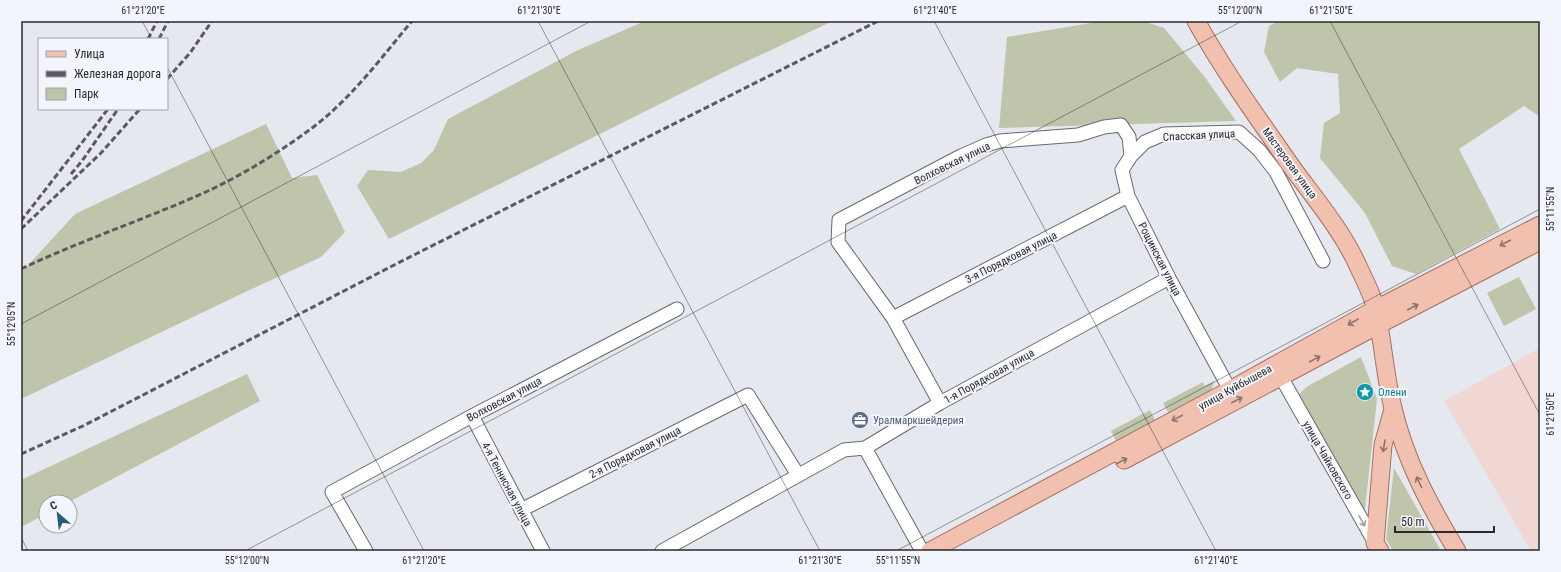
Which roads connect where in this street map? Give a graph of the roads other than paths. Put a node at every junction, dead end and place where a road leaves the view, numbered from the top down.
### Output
1 (1196, 21) edge
2 (1131, 156) junction
3 (1128, 196) junction
4 (1540, 225) edge
5 (1540, 241) edge
6 (1323, 261) dead end
7 (1169, 278) junction
8 (677, 308) dead end
9 (1377, 317) junction
10 (893, 318) junction
11 (1280, 377) junction
12 (1230, 390) junction
13 (940, 403) junction
14 (1393, 409) junction
15 (472, 416) junction
16 (865, 448) junction
17 (798, 475) junction
18 (521, 510) junction
19 (1377, 547) edge
20 (366, 551) edge
21 (543, 551) edge
22 (662, 551) edge
23 (922, 551) edge
24 (930, 551) edge
25 (952, 551) edge
26 (1457, 551) edge

1 - 9 main road, Мастеровая улица
2 - 3 street, Рощинская улица
2 - 6 street, Спасская улица
2 - 10 street, Волховская улица
3 - 7 street, Рощинская улица
3 - 10 street, 3-я Порядковая улица
4 -> 9 main road, улица Куйбышева
9 -> 5 main road, улица Куйбышева
7 - 12 street, Рощинская улица
7 - 13 street, 1-я Порядковая улица
8 - 15 street, Волховская улица
11 -> 9 main road, улица Куйбышева
9 -> 12 main road, улица Куйбышева
9 - 14 main road, улица Чайковского
10 - 13 street
11 -> 19 street, улица Чайковского
25 -> 11 main road, улица Куйбышева
12 -> 24 main road, улица Куйбышева
13 - 16 street, 1-я Порядковая улица
14 -> 19 main road, улица Чайковского
26 -> 14 main road, улица Чайковского
15 - 18 street, 4-я Теннисная улица
15 - 20 street, Волховская улица
16 - 17 street, 1-я Порядковая улица
16 - 23 street
17 - 18 street, 2-я Порядковая улица
17 - 22 street, 1-я Порядковая улица
18 - 21 street, 4-я Теннисная улица

